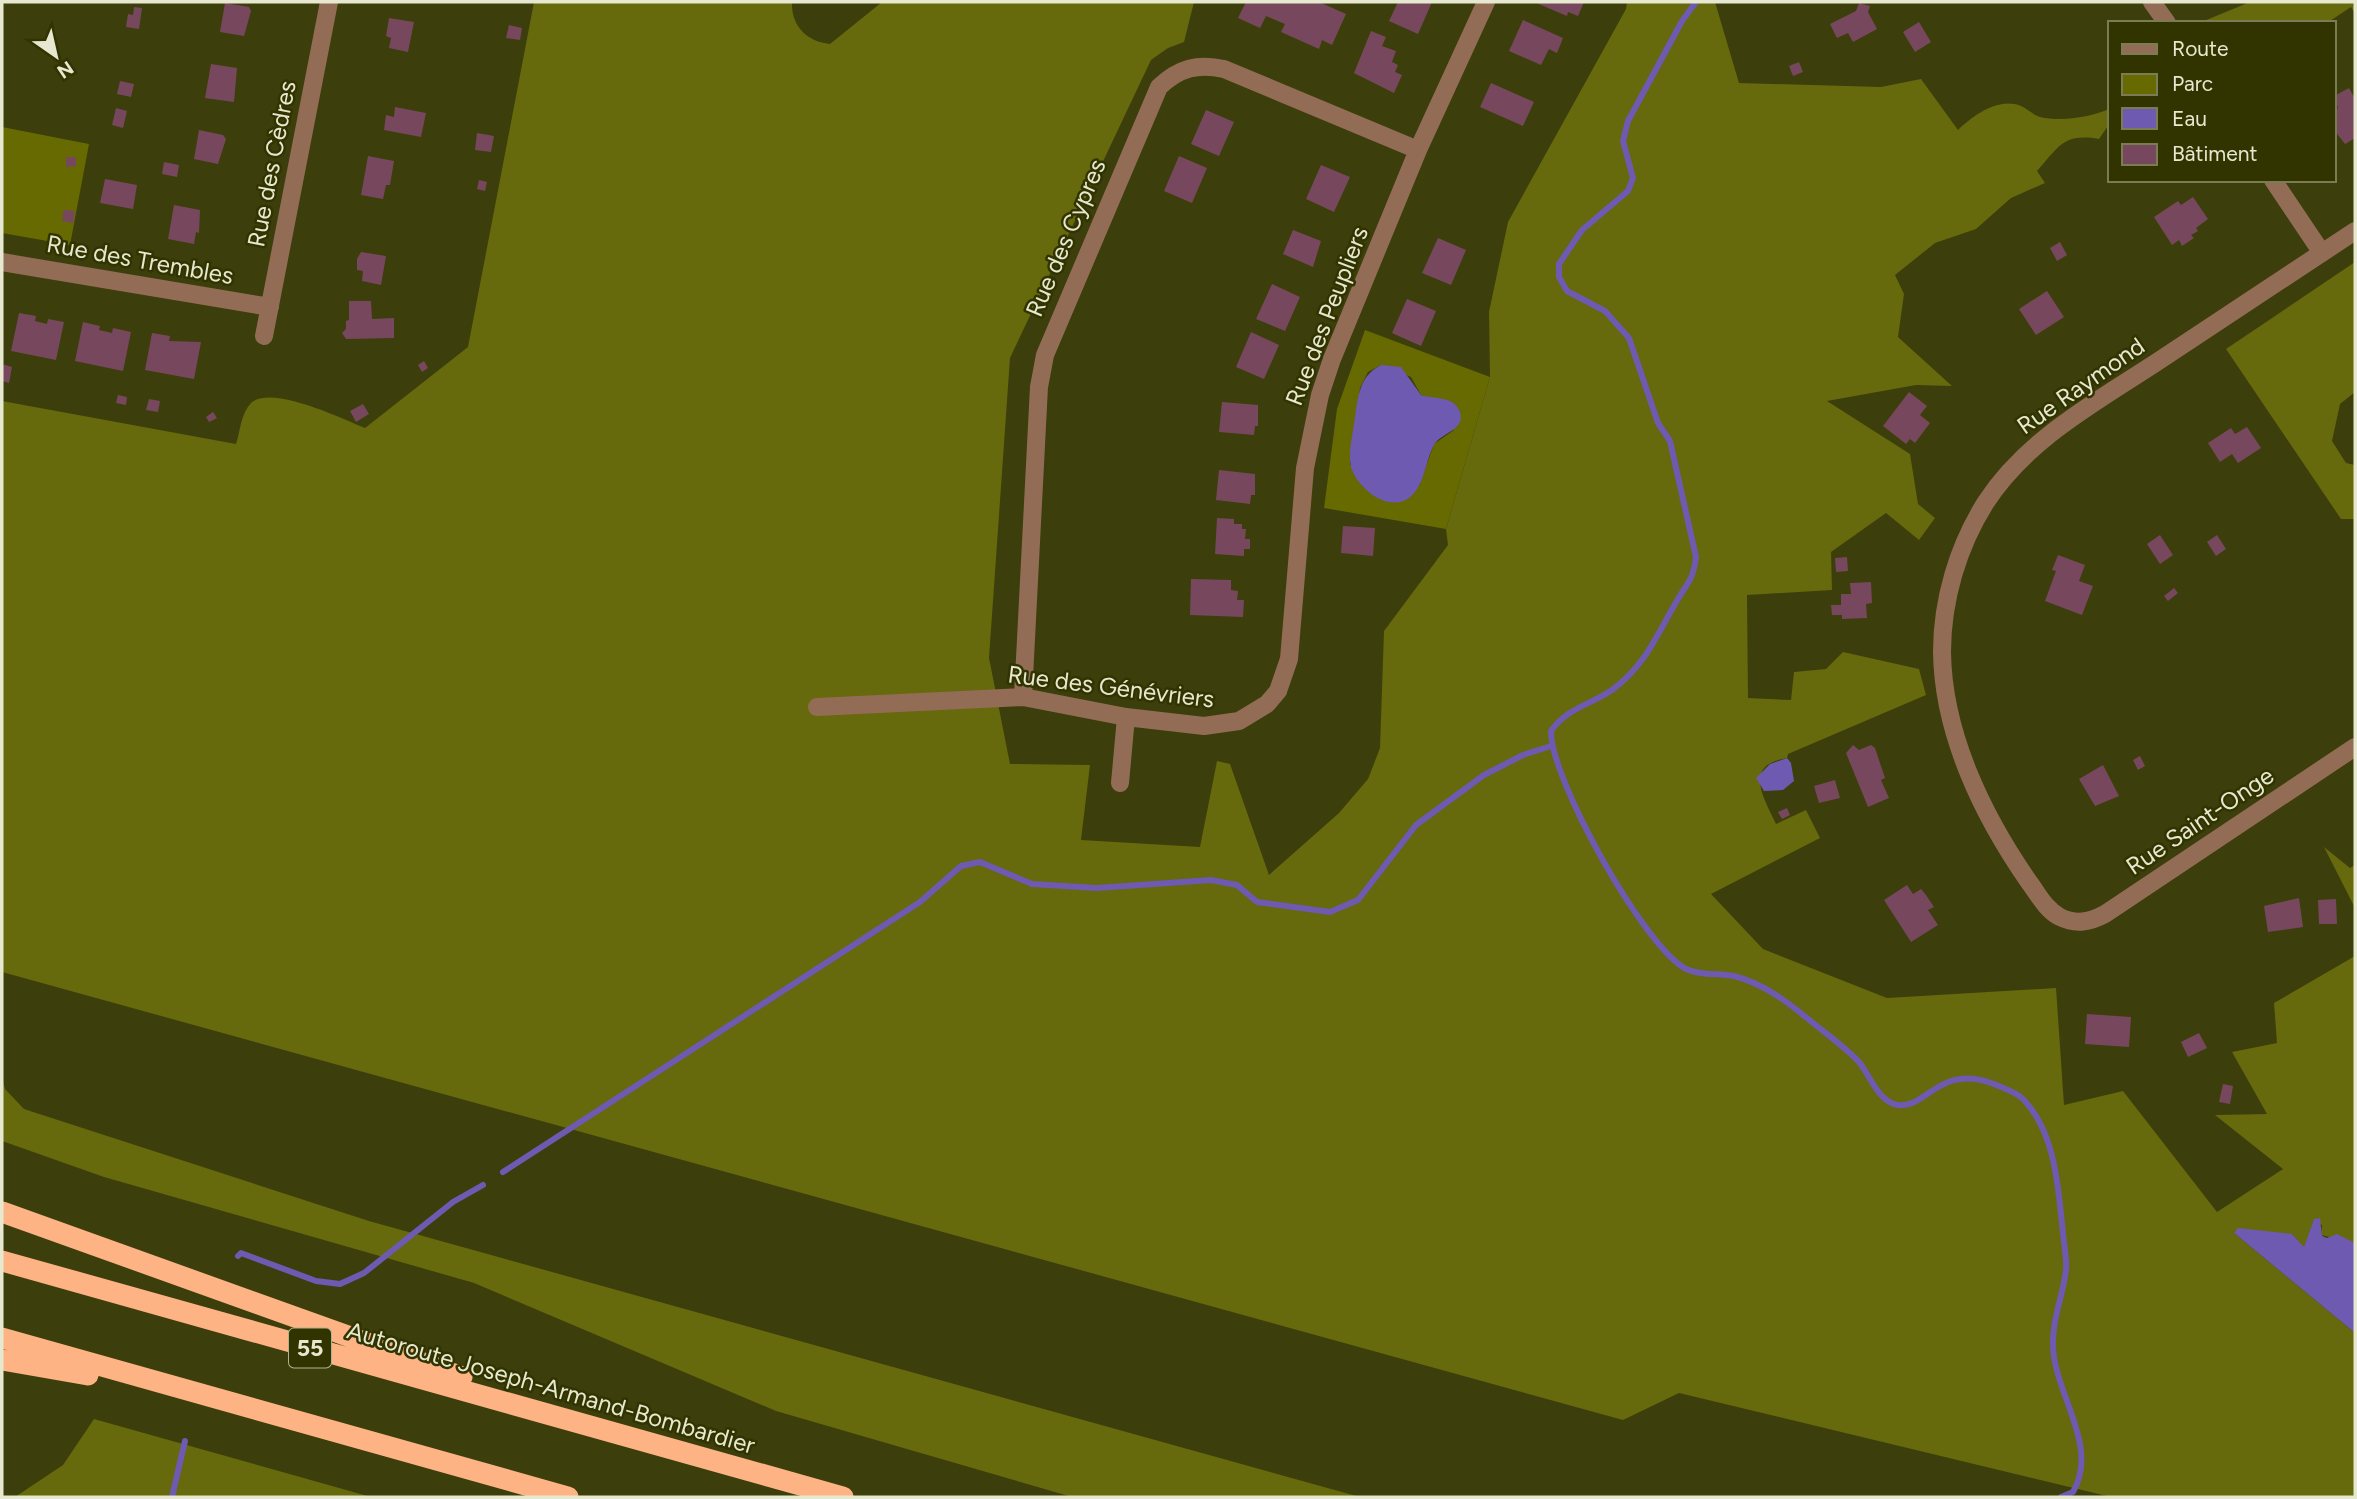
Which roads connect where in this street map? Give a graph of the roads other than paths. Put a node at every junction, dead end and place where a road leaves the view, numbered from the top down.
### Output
1 (329, 2) edge
2 (1486, 2) edge
3 (2152, 2) edge
4 (2166, 21) edge
5 (1418, 150) junction
6 (2274, 182) edge
7 (2355, 231) edge
8 (2322, 253) junction
9 (2, 262) edge
10 (270, 307) junction
11 (264, 336) dead end
12 (1023, 696) junction
13 (1267, 704) joint
14 (817, 707) dead end
15 (1126, 717) junction
16 (2355, 747) edge
17 (1120, 783) dead end
18 (2067, 920) joint
19 (2, 1212) edge
20 (2, 1261) edge
21 (2, 1338) edge
22 (2, 1360) edge
23 (204, 1395) junction
24 (618, 1434) junction
25 (568, 1497) edge
26 (843, 1497) edge

1 - 10 street, Rue des Cèdres
2 - 5 street, Rue des Peupliers
3 - 4 street
5 - 12 street, Rue des Cypres
5 - 13 street, Rue des Peupliers
6 - 8 street
7 - 8 street, Rue Raymond
8 - 18 street, Rue Raymond
9 - 10 street, Rue des Trembles
10 - 11 street, Rue des Cèdres
12 - 14 street, Rue des Génévriers
12 - 15 street, Rue des Génévriers
13 - 15 street, Rue des Génévriers
15 - 17 street
16 - 18 street, Rue Saint-Onge
19 - 24 highway
20 - 24 highway, Autoroute Joseph-Armand-Bombardier / 55
21 - 23 highway
22 - 23 highway
23 - 25 highway
24 - 26 highway, Autoroute Joseph-Armand-Bombardier / 55

